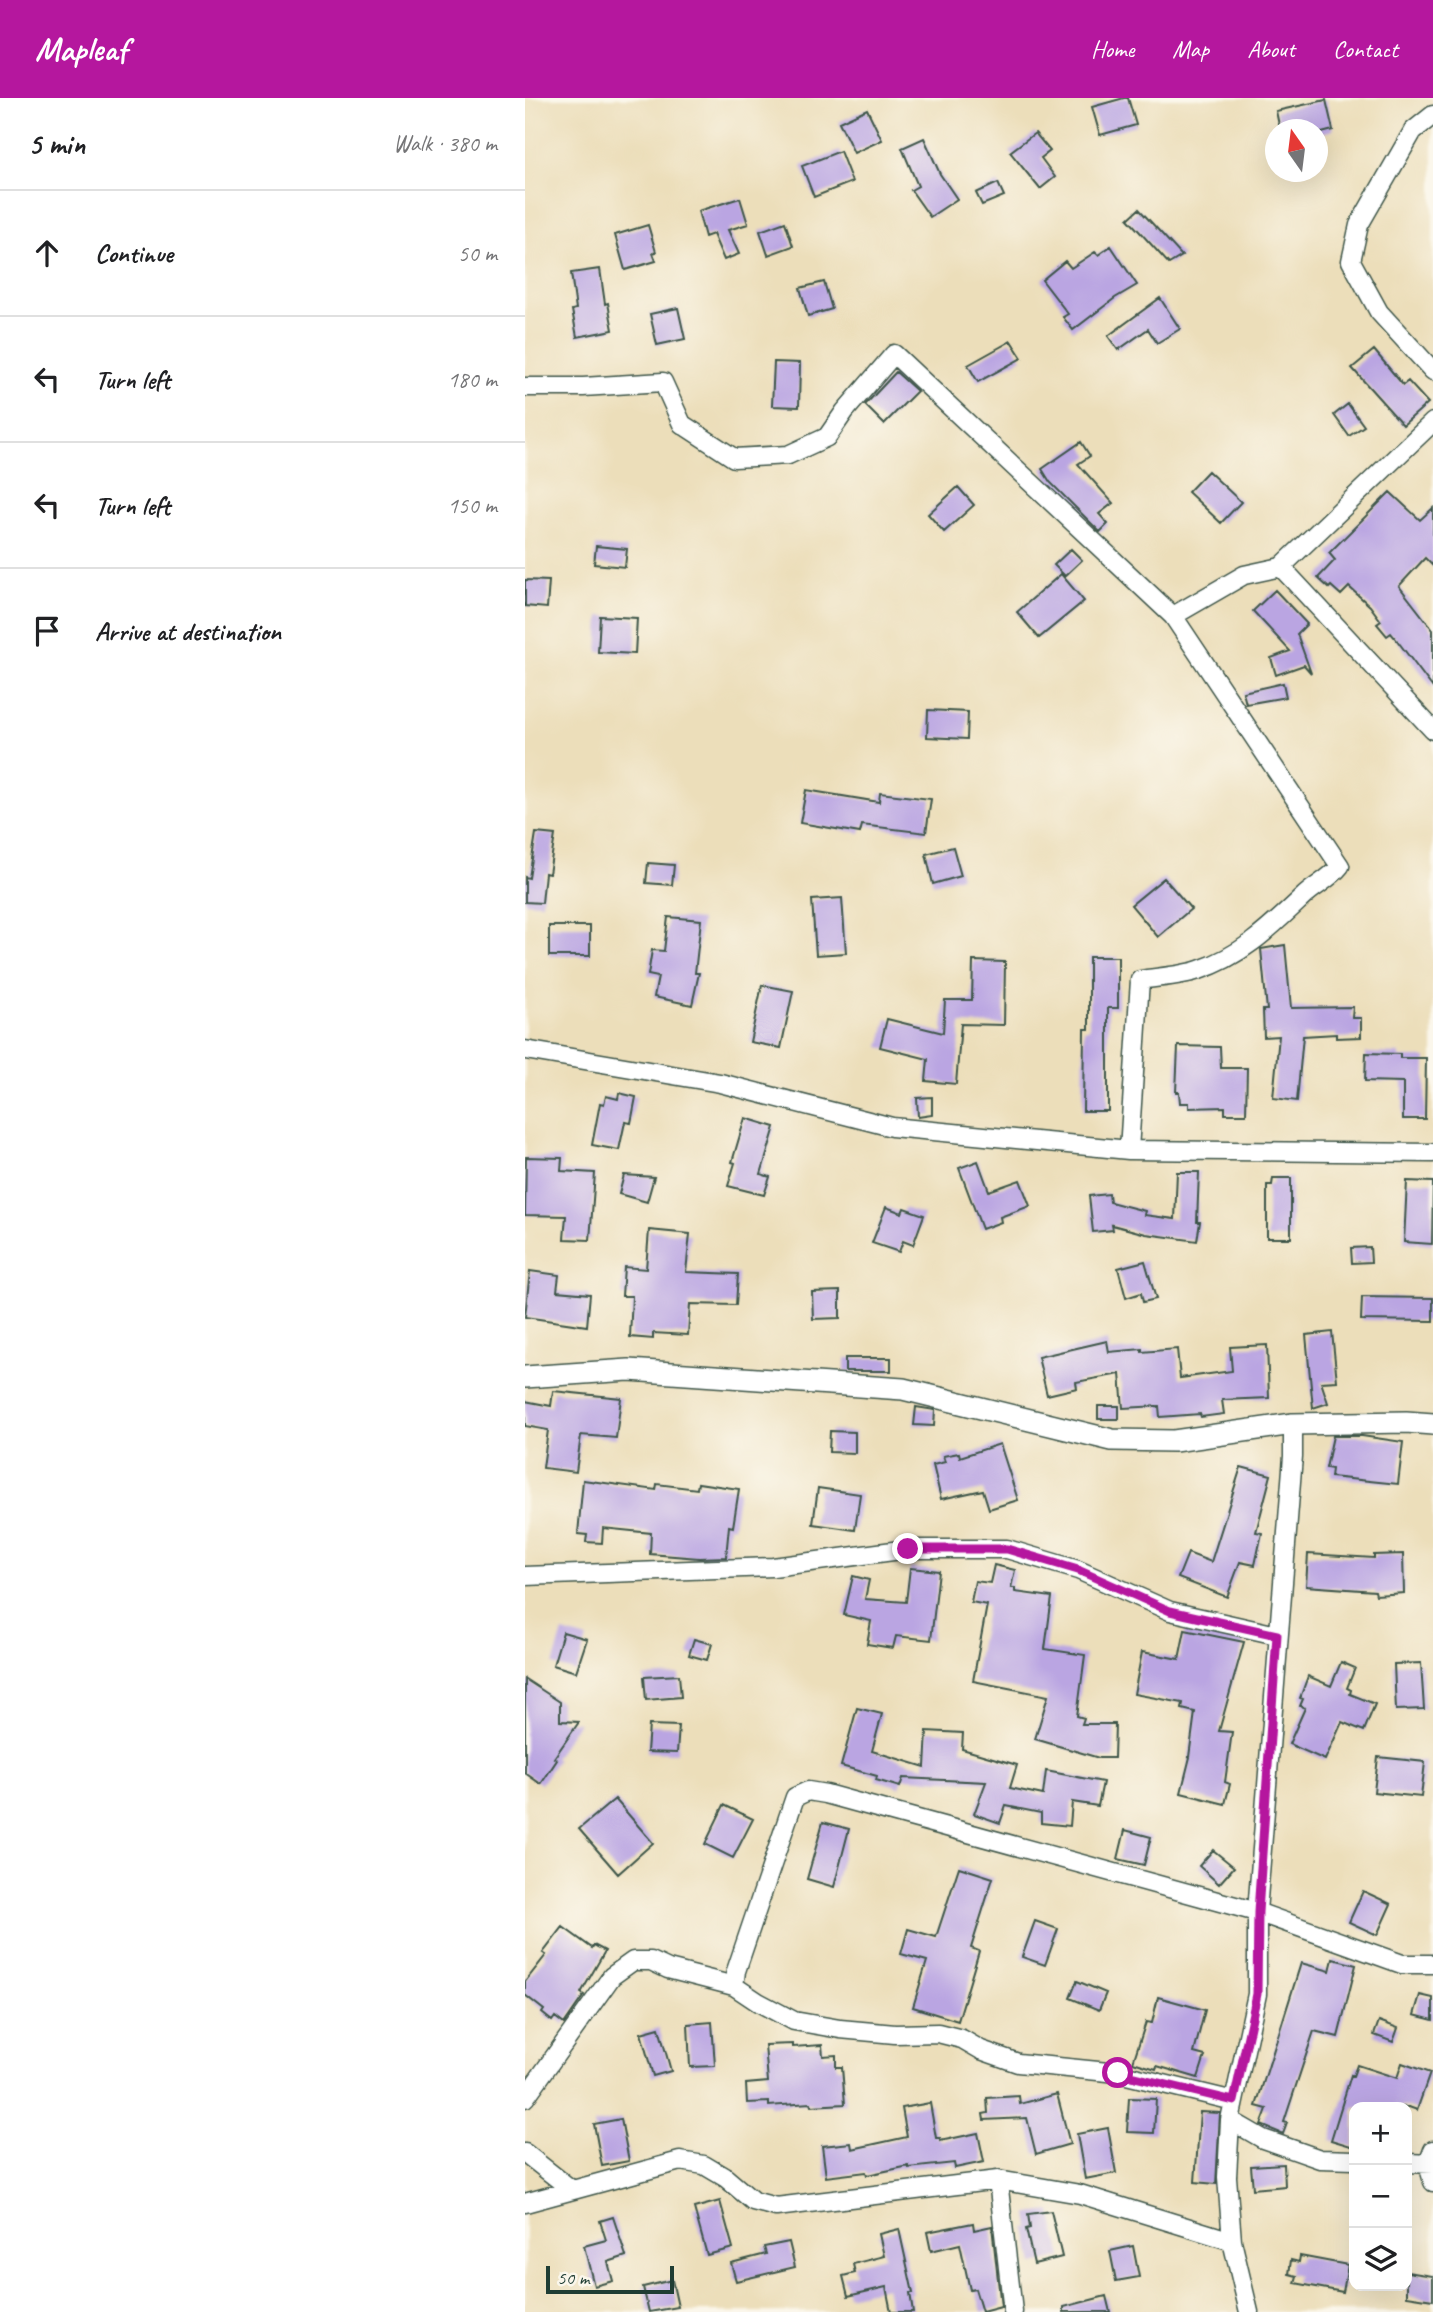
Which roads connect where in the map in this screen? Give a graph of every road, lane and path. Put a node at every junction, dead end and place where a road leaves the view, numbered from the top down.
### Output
1 (1433, 115) edge
2 (1433, 371) edge
3 (525, 387) edge
4 (1433, 422) edge
5 (1282, 567) junction
6 (1173, 616) junction
7 (1433, 730) edge
8 (525, 1050) edge
9 (1129, 1150) junction
10 (1433, 1153) edge
11 (525, 1377) edge
12 (1293, 1424) junction
13 (1433, 1424) edge
14 (525, 1576) edge
15 (1277, 1635) junction
16 (1258, 1912) junction
17 (1433, 1964) edge
18 (734, 1986) junction
19 (525, 2098) edge
20 (1234, 2101) junction
21 (1230, 2120) junction
22 (525, 2153) edge
23 (1349, 2161) edge
24 (1412, 2163) edge
25 (1432, 2165) edge
26 (998, 2180) junction
27 (572, 2190) junction
28 (525, 2203) edge
29 (1231, 2241) junction
30 (1013, 2312) edge
31 (1249, 2312) edge

1 - 2 street
3 - 6 street
4 - 5 street
5 - 6 street
5 - 7 street
6 - 9 street
8 - 9 street
9 - 10 street
11 - 12 street
12 - 13 street
12 - 15 street
14 - 15 street
15 - 16 street
16 - 17 street
16 - 18 street
16 - 20 street
18 - 19 street
18 - 20 street
20 - 21 street
21 - 23 street
21 - 29 street
22 - 27 street
24 - 25 street
26 - 27 street
26 - 29 street
26 - 30 street
27 - 28 street
29 - 31 street

